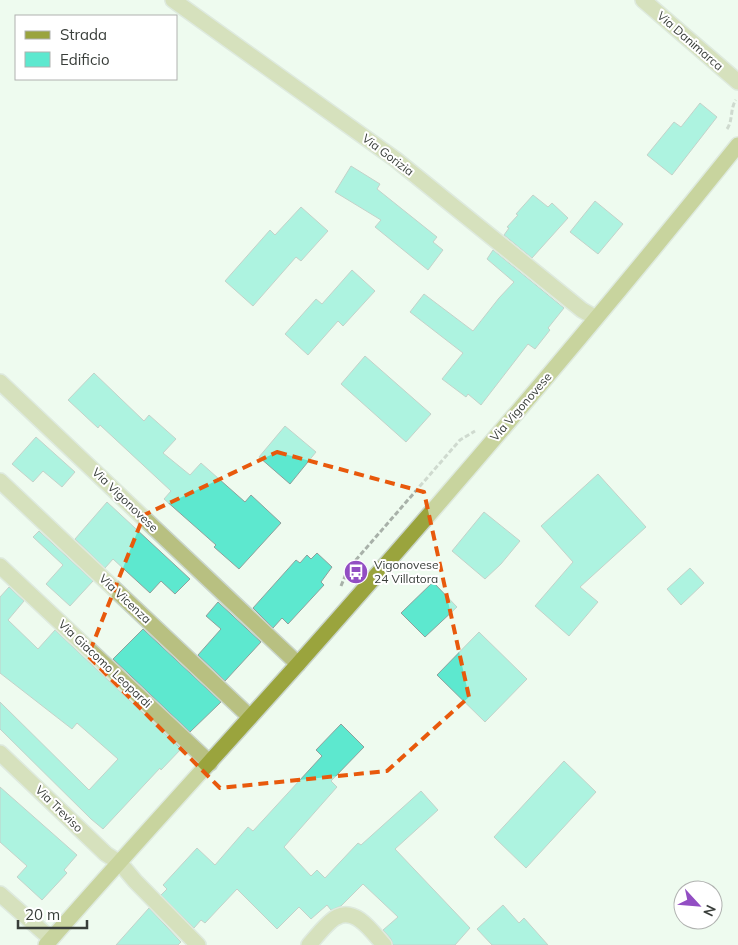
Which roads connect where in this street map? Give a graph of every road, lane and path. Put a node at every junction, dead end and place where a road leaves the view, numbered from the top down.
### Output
1 (173, 0) edge
2 (643, 0) edge
3 (738, 82) edge
4 (738, 98) edge
5 (723, 133) dead end
6 (738, 145) edge
7 (596, 318) junction
8 (0, 382) edge
9 (483, 426) dead end
10 (0, 481) edge
11 (0, 566) edge
12 (340, 587) dead end
13 (298, 664) junction
14 (250, 717) junction
15 (0, 753) edge
16 (210, 763) junction
17 (120, 863) junction
18 (0, 894) edge
19 (48, 942) edge
20 (198, 945) edge
21 (309, 945) edge
22 (384, 945) edge

1 - 7 street, Via Gorizia
2 - 3 street, Via Danimarca
4 - 5 path
6 - 7 main road, Via Vigonovese
7 - 13 main road, Via Vigonovese
8 - 13 street, Via Vigonovese
9 - 12 path
10 - 14 street, Via Vicenza
11 - 16 street, Via Giacomo Leopardi
13 - 14 main road, Via Vigonovese
14 - 16 main road, Via Vigonovese
15 - 17 street, Via Treviso
16 - 17 main road, Via Vigonovese
17 - 19 main road, Via Vigonovese
17 - 20 street, Via Treviso
18 - 19 street
21 - 22 street

